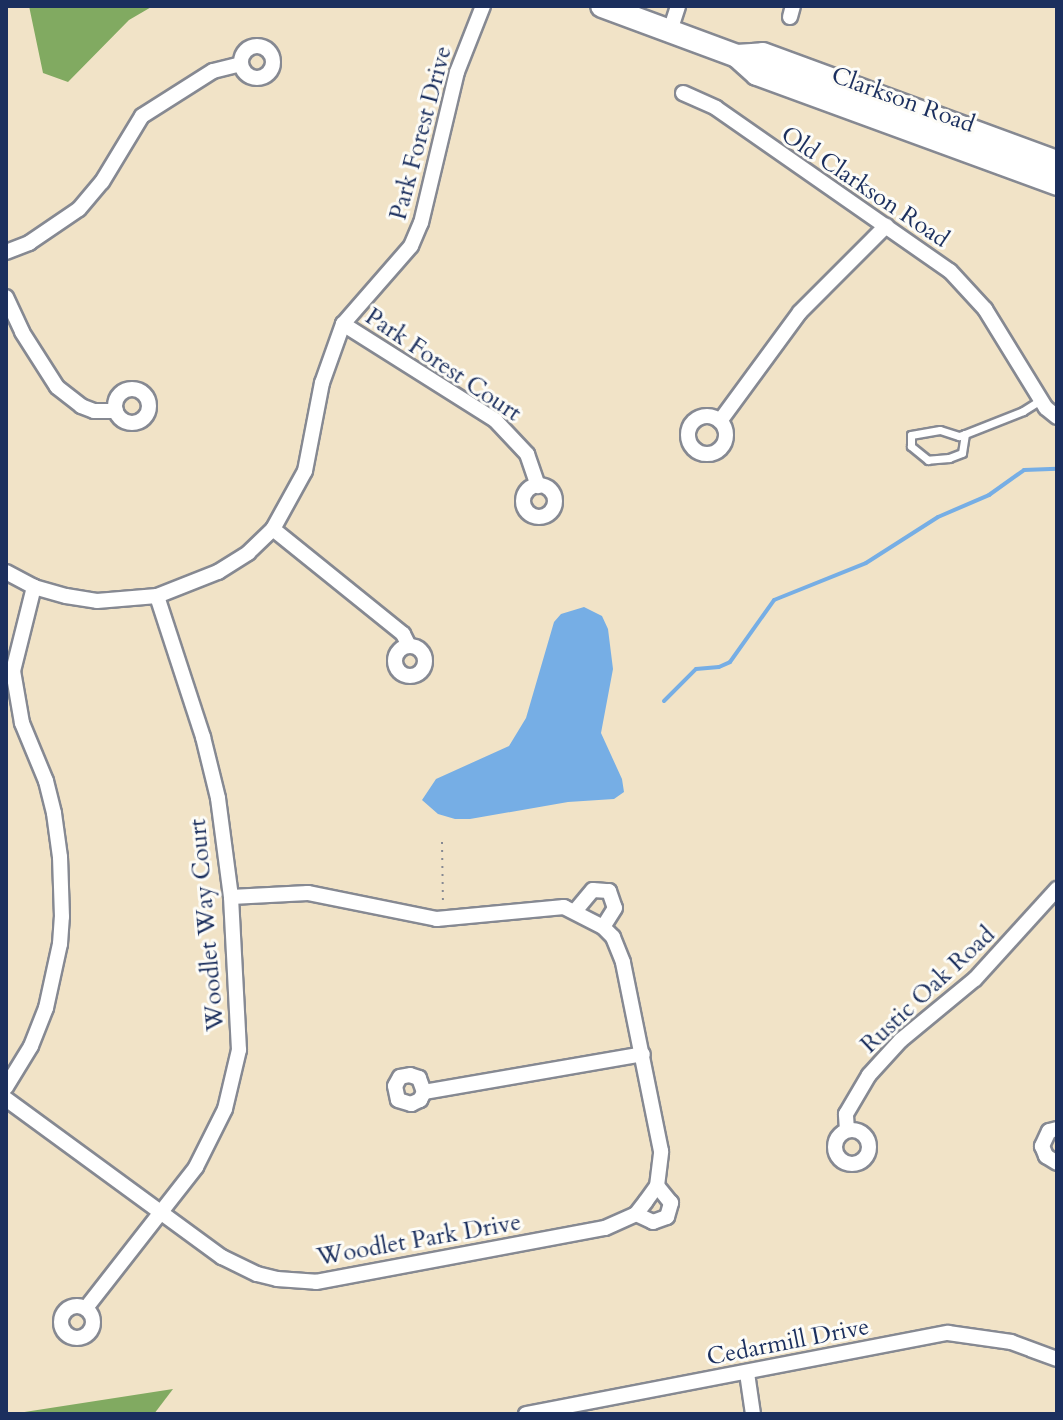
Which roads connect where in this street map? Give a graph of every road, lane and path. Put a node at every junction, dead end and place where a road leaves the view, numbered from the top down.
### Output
1 (483, 6) edge
2 (602, 6) edge
3 (678, 6) edge
4 (670, 31) junction
5 (737, 56) junction
6 (241, 64) dead end
7 (683, 93) dead end
8 (1057, 162) edge
9 (1057, 184) edge
10 (886, 226) junction
11 (6, 252) edge
12 (6, 297) edge
13 (343, 324) junction
14 (1042, 399) junction
15 (116, 411) dead end
16 (1057, 417) edge
17 (720, 421) dead end
18 (965, 434) junction
19 (538, 486) dead end
20 (273, 529) junction
21 (6, 572) edge
22 (34, 587) junction
23 (157, 596) junction
24 (409, 646) dead end
25 (442, 842) dead end
26 (1057, 889) edge
27 (231, 897) junction
28 (443, 906) dead end
29 (576, 910) junction
30 (603, 927) junction
31 (643, 1054) junction
32 (6, 1087) edge
33 (424, 1092) dead end
34 (6, 1099) edge
35 (1057, 1129) edge
36 (847, 1130) dead end
37 (1057, 1163) edge
38 (657, 1186) junction
39 (160, 1214) junction
40 (636, 1214) junction
41 (86, 1308) dead end
42 (1057, 1359) edge
43 (747, 1373) junction
44 (526, 1414) edge
45 (753, 1414) edge

1 - 13 street, Park Forest Drive
2 - 4 main road, Clarkson Road
3 - 4 street
4 - 5 main road, Clarkson Road
5 - 8 main road, Clarkson Road
5 - 9 main road, Clarkson Road
6 - 11 street
7 - 10 street, Old Clarkson Road
10 - 14 street, Old Clarkson Road
10 - 17 street
12 - 15 street
13 - 19 street, Park Forest Court
13 - 20 street, Park Forest Drive
14 - 16 street, Old Clarkson Road
14 - 18 lane
18 - 18 lane
20 - 23 street, Park Forest Drive
20 - 24 street
21 - 22 street, Park Forest Drive
22 - 23 street, Park Forest Drive
22 - 32 street
23 - 27 street, Woodlet Way Court
25 - 28 path
26 - 36 street, Rustic Oak Road
27 - 29 street
27 - 39 street, Woodlet Way Court
29 - 30 street
29 - 30 street
30 - 31 street
31 - 33 street
31 - 38 street
34 - 39 street, Woodlet Park Drive
35 - 37 street
38 - 40 street
38 - 40 street
39 - 40 street, Woodlet Park Drive
39 - 41 street, Woodlet Way Court
42 - 43 street, Cedarmill Drive
43 - 44 street, Cedarmill Drive
43 - 45 street

